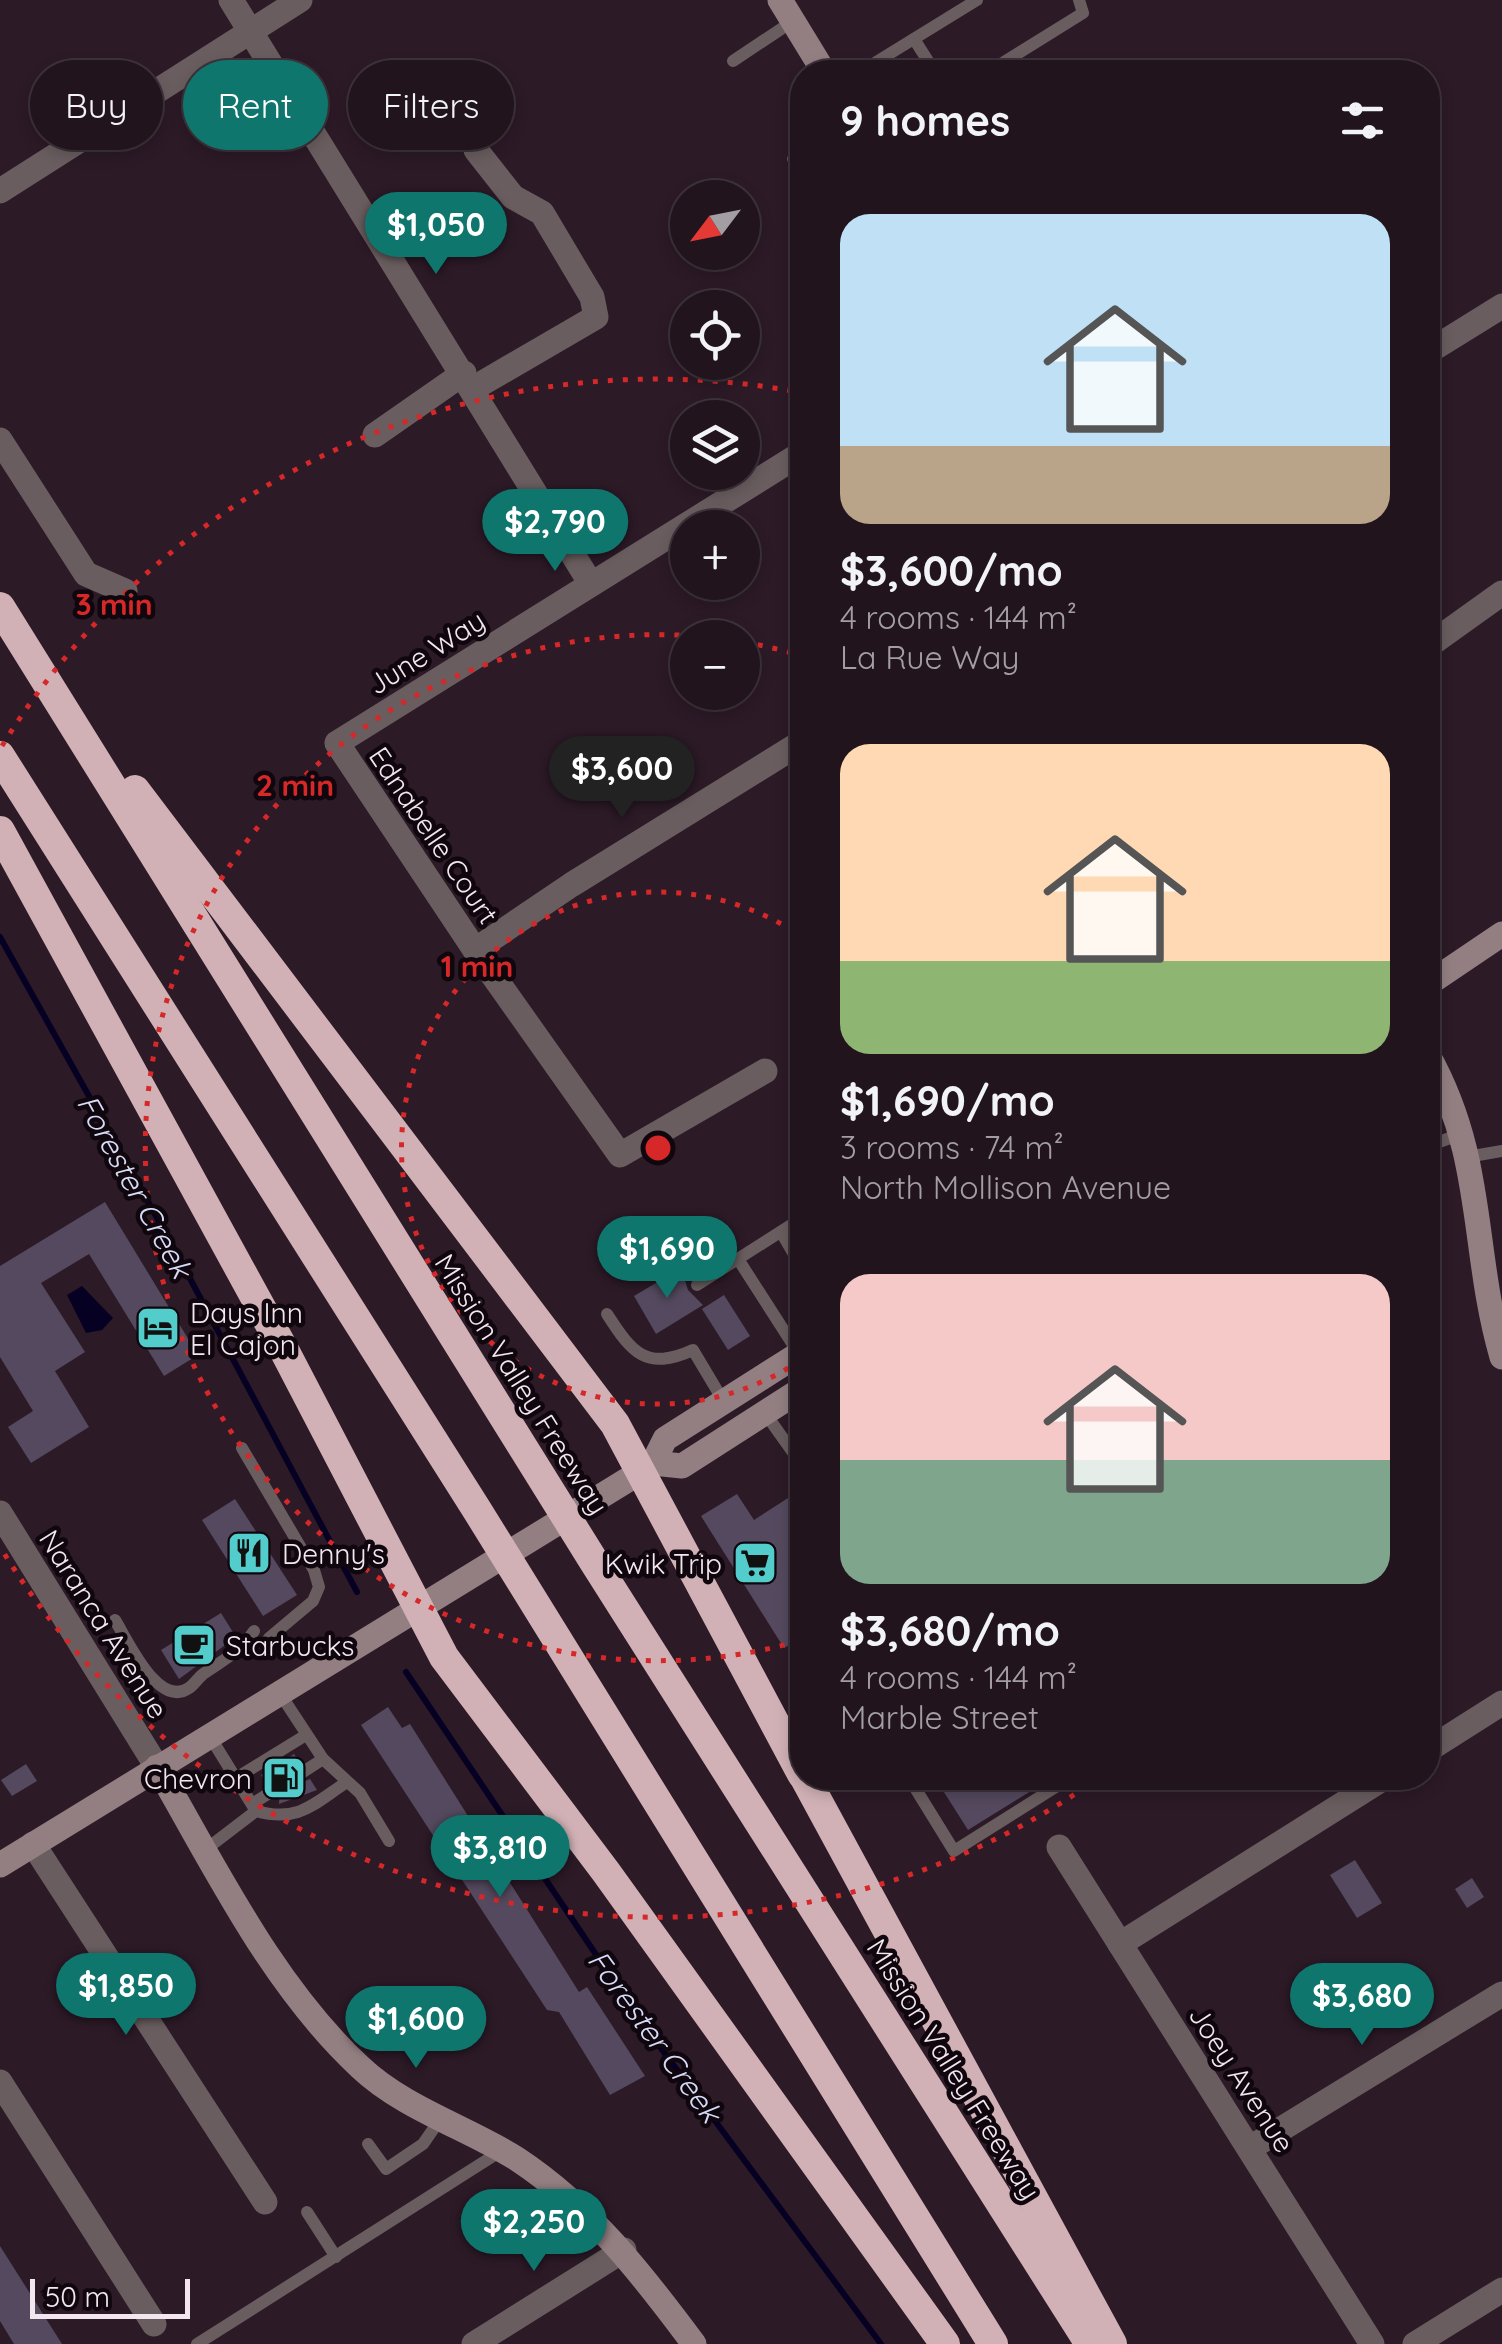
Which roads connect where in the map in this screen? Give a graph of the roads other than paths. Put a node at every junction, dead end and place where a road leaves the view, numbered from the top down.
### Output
1 (232, 0) edge
2 (300, 0) edge
3 (977, 0) edge
4 (1079, 0) edge
5 (786, 11) edge
6 (252, 31) junction
7 (914, 39) junction
8 (817, 60) edge
9 (880, 60) edge
10 (927, 60) edge
11 (1008, 60) edge
12 (733, 61) dead end
13 (476, 150) dead end
14 (0, 191) edge
15 (1502, 306) edge
16 (1440, 345) edge
17 (469, 381) junction
18 (375, 434) dead end
19 (0, 440) edge
20 (790, 460) edge
21 (591, 584) junction
22 (124, 591) dead end
23 (1502, 594) edge
24 (0, 607) edge
25 (1440, 638) edge
26 (21, 641) junction
27 (337, 743) joint
28 (790, 749) edge
29 (0, 756) edge
30 (0, 831) edge
31 (1502, 934) edge
32 (475, 950) junction
33 (1440, 976) edge
34 (766, 1071) dead end
35 (1440, 1077) edge
36 (1464, 1145) junction
37 (1440, 1146) edge
38 (1502, 1150) edge
39 (790, 1226) edge
40 (781, 1232) junction
41 (790, 1247) edge
42 (738, 1259) junction
43 (697, 1285) dead end
44 (607, 1314) dead end
45 (790, 1337) edge
46 (1502, 1357) edge
47 (790, 1360) edge
48 (790, 1376) edge
49 (790, 1397) edge
50 (724, 1402) junction
51 (769, 1410) junction
52 (790, 1445) edge
53 (242, 1448) dead end
54 (648, 1467) junction
55 (0, 1513) edge
56 (418, 1606) junction
57 (115, 1620) dead end
58 (254, 1632) dead end
59 (269, 1638) dead end
60 (278, 1692) junction
61 (1502, 1703) edge
62 (209, 1734) junction
63 (306, 1735) junction
64 (1440, 1742) edge
65 (790, 1748) edge
66 (323, 1759) junction
67 (156, 1767) junction
68 (303, 1772) dead end
69 (236, 1778) junction
70 (347, 1782) junction
71 (812, 1790) edge
72 (916, 1790) edge
73 (1051, 1790) edge
74 (1365, 1790) edge
75 (272, 1792) dead end
76 (254, 1807) junction
77 (389, 1840) dead end
78 (33, 1844) junction
79 (1059, 1847) dead end
80 (205, 1850) junction
81 (0, 1865) edge
82 (1120, 1944) junction
83 (1502, 1994) edge
84 (0, 2082) edge
85 (441, 2118) junction
86 (368, 2144) dead end
87 (1250, 2148) junction
88 (501, 2150) junction
89 (265, 2202) dead end
90 (306, 2212) dead end
91 (624, 2250) junction
92 (336, 2257) junction
93 (1502, 2290) edge
94 (154, 2324) dead end
95 (197, 2344) edge
96 (474, 2344) edge
97 (694, 2344) edge
98 (946, 2344) edge
99 (993, 2344) edge
100 (1090, 2344) edge
101 (1112, 2344) edge
102 (1372, 2344) edge
103 (1415, 2344) edge

1 - 6 street
2 - 6 street
3 - 7 lane
4 - 11 lane
5 - 8 main road
5 - 12 lane
6 - 14 street
6 - 17 street
7 - 9 lane
7 - 10 lane
13 - 17 street
15 - 16 street
17 - 18 street
17 - 21 street
19 - 22 street
20 - 21 street, June Way
21 - 27 street, June Way
23 - 25 street
24 - 26 highway, Mission Valley Freeway
26 - 54 highway
26 - 100 highway, Mission Valley Freeway
27 - 32 street, Ednabelle Court
28 - 32 street
29 - 99 highway
30 - 56 highway
31 - 33 main road
32 - 34 street, Ednabelle Court
35 - 36 main road
36 - 37 lane
36 - 38 lane
36 - 46 main road
39 - 40 lane
40 - 41 lane
40 - 42 lane
42 - 43 lane
42 - 45 lane
44 - 50 lane
47 - 50 main road
48 - 51 main road
49 - 51 main road
50 - 54 main road
51 - 52 lane
51 - 54 main road
53 - 59 lane
54 - 56 main road
54 - 65 highway
55 - 67 street, Naranca Avenue
56 - 60 main road
56 - 98 highway
57 - 58 lane
60 - 62 main road
60 - 63 lane
61 - 64 street
62 - 67 main road
62 - 69 lane
63 - 66 lane
63 - 69 lane
66 - 68 lane
66 - 70 lane
67 - 78 main road
67 - 80 main road
69 - 76 lane
70 - 76 lane
70 - 77 lane
71 - 101 highway
72 - 73 lane
74 - 82 street
75 - 76 lane
76 - 80 lane
78 - 81 main road
78 - 89 street
79 - 82 street, Joey Avenue
80 - 85 main road
82 - 87 street, Joey Avenue
83 - 87 street
84 - 94 street
85 - 86 lane
85 - 88 main road
87 - 102 street, Joey Avenue
88 - 91 main road
88 - 92 lane
90 - 92 lane
91 - 96 street
91 - 97 main road
92 - 95 lane
93 - 103 street

